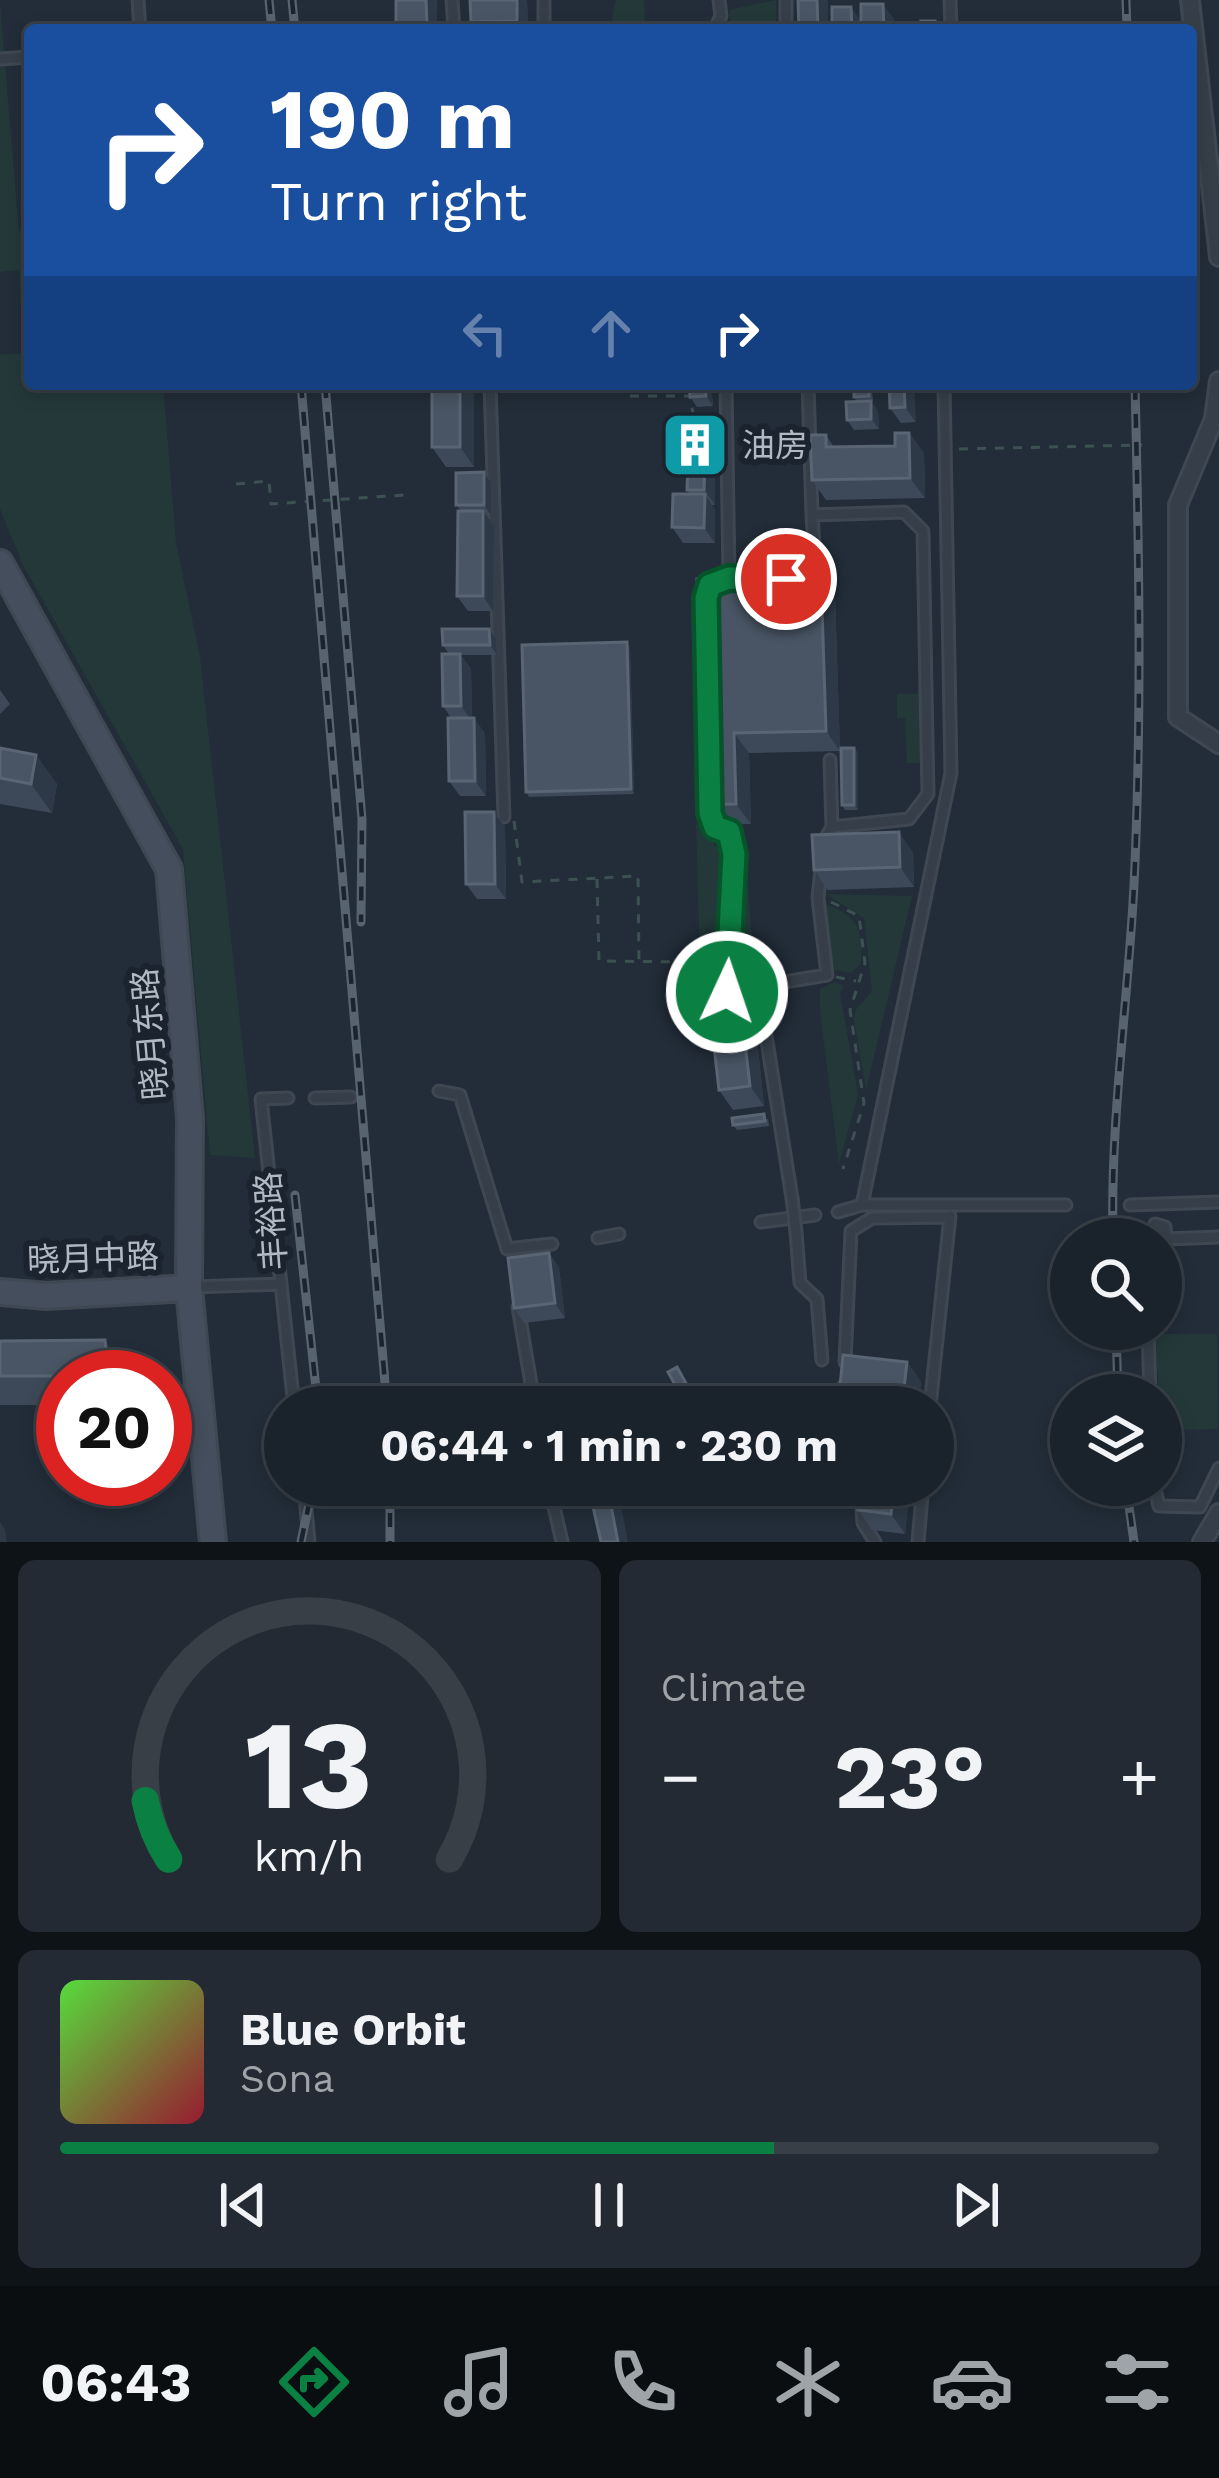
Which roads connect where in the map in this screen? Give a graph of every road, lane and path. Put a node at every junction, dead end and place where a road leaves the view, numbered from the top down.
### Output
1 (1197, 62) edge
2 (1219, 257) edge
3 (1219, 381) edge
4 (490, 390) edge
5 (726, 390) edge
6 (808, 390) edge
7 (944, 390) edge
8 (630, 396) dead end
9 (695, 436) edge
10 (1142, 445) dead end
11 (945, 449) junction
12 (236, 484) dead end
13 (404, 495) dead end
14 (812, 515) junction
15 (0, 563) edge
16 (729, 578) junction
17 (751, 579) edge
18 (801, 579) edge
19 (710, 585) edge
20 (1219, 744) edge
21 (830, 760) dead end
22 (709, 789) edge
23 (503, 800) junction
24 (504, 818) dead end
25 (832, 827) junction
26 (597, 879) junction
27 (818, 898) junction
28 (639, 961) junction
29 (826, 975) junction
30 (857, 982) junction
31 (721, 993) junction
32 (439, 1091) dead end
33 (351, 1097) dead end
34 (288, 1098) dead end
35 (315, 1098) dead end
36 (843, 1169) dead end
37 (1219, 1202) edge
38 (1066, 1204) dead end
39 (1130, 1204) dead end
40 (862, 1205) junction
41 (951, 1211) junction
42 (838, 1212) dead end
43 (815, 1215) dead end
44 (761, 1222) dead end
45 (619, 1234) dead end
46 (1219, 1237) edge
47 (598, 1238) dead end
48 (1182, 1238) edge
49 (552, 1244) dead end
50 (507, 1249) junction
51 (512, 1271) edge
52 (281, 1284) junction
53 (189, 1288) junction
54 (0, 1292) edge
55 (515, 1294) edge
56 (822, 1360) dead end
57 (292, 1386) edge
58 (531, 1386) edge
59 (845, 1386) edge
60 (931, 1386) edge
61 (1219, 1468) edge
62 (306, 1506) edge
63 (554, 1506) edge
64 (862, 1506) edge
65 (921, 1506) edge
66 (1180, 1506) edge
67 (1219, 1513) edge
68 (213, 1542) edge
69 (309, 1542) edge
70 (562, 1542) edge
71 (875, 1542) edge
72 (918, 1542) edge
73 (1202, 1542) edge

1 - 2 street
3 - 20 street
4 - 23 lane
5 - 16 lane
6 - 14 lane
7 - 11 lane
8 - 9 path
10 - 11 path
11 - 40 lane
12 - 13 path
14 - 18 lane
14 - 25 lane
15 - 53 street, 晓月东路
16 - 17 lane
16 - 19 lane
21 - 25 lane
22 - 31 lane
23 - 24 lane
23 - 26 path
25 - 27 lane
26 - 28 path
26 - 28 path
27 - 29 lane
27 - 30 path
28 - 31 path
29 - 30 path
29 - 31 lane
30 - 36 path
31 - 56 lane, bridge
32 - 50 lane
33 - 35 lane
34 - 52 lane, 丰裕路
37 - 39 lane
38 - 41 lane
40 - 41 lane
40 - 42 lane
41 - 59 lane
41 - 60 lane
43 - 44 lane
45 - 47 lane
46 - 48 lane
49 - 50 lane
50 - 51 lane
52 - 53 lane, 丰裕路
52 - 57 lane
53 - 54 street, 晓月中路
53 - 68 street, 晓月东路
55 - 58 lane
61 - 66 lane
62 - 69 lane
63 - 70 lane
64 - 71 lane
65 - 72 lane
67 - 73 street

